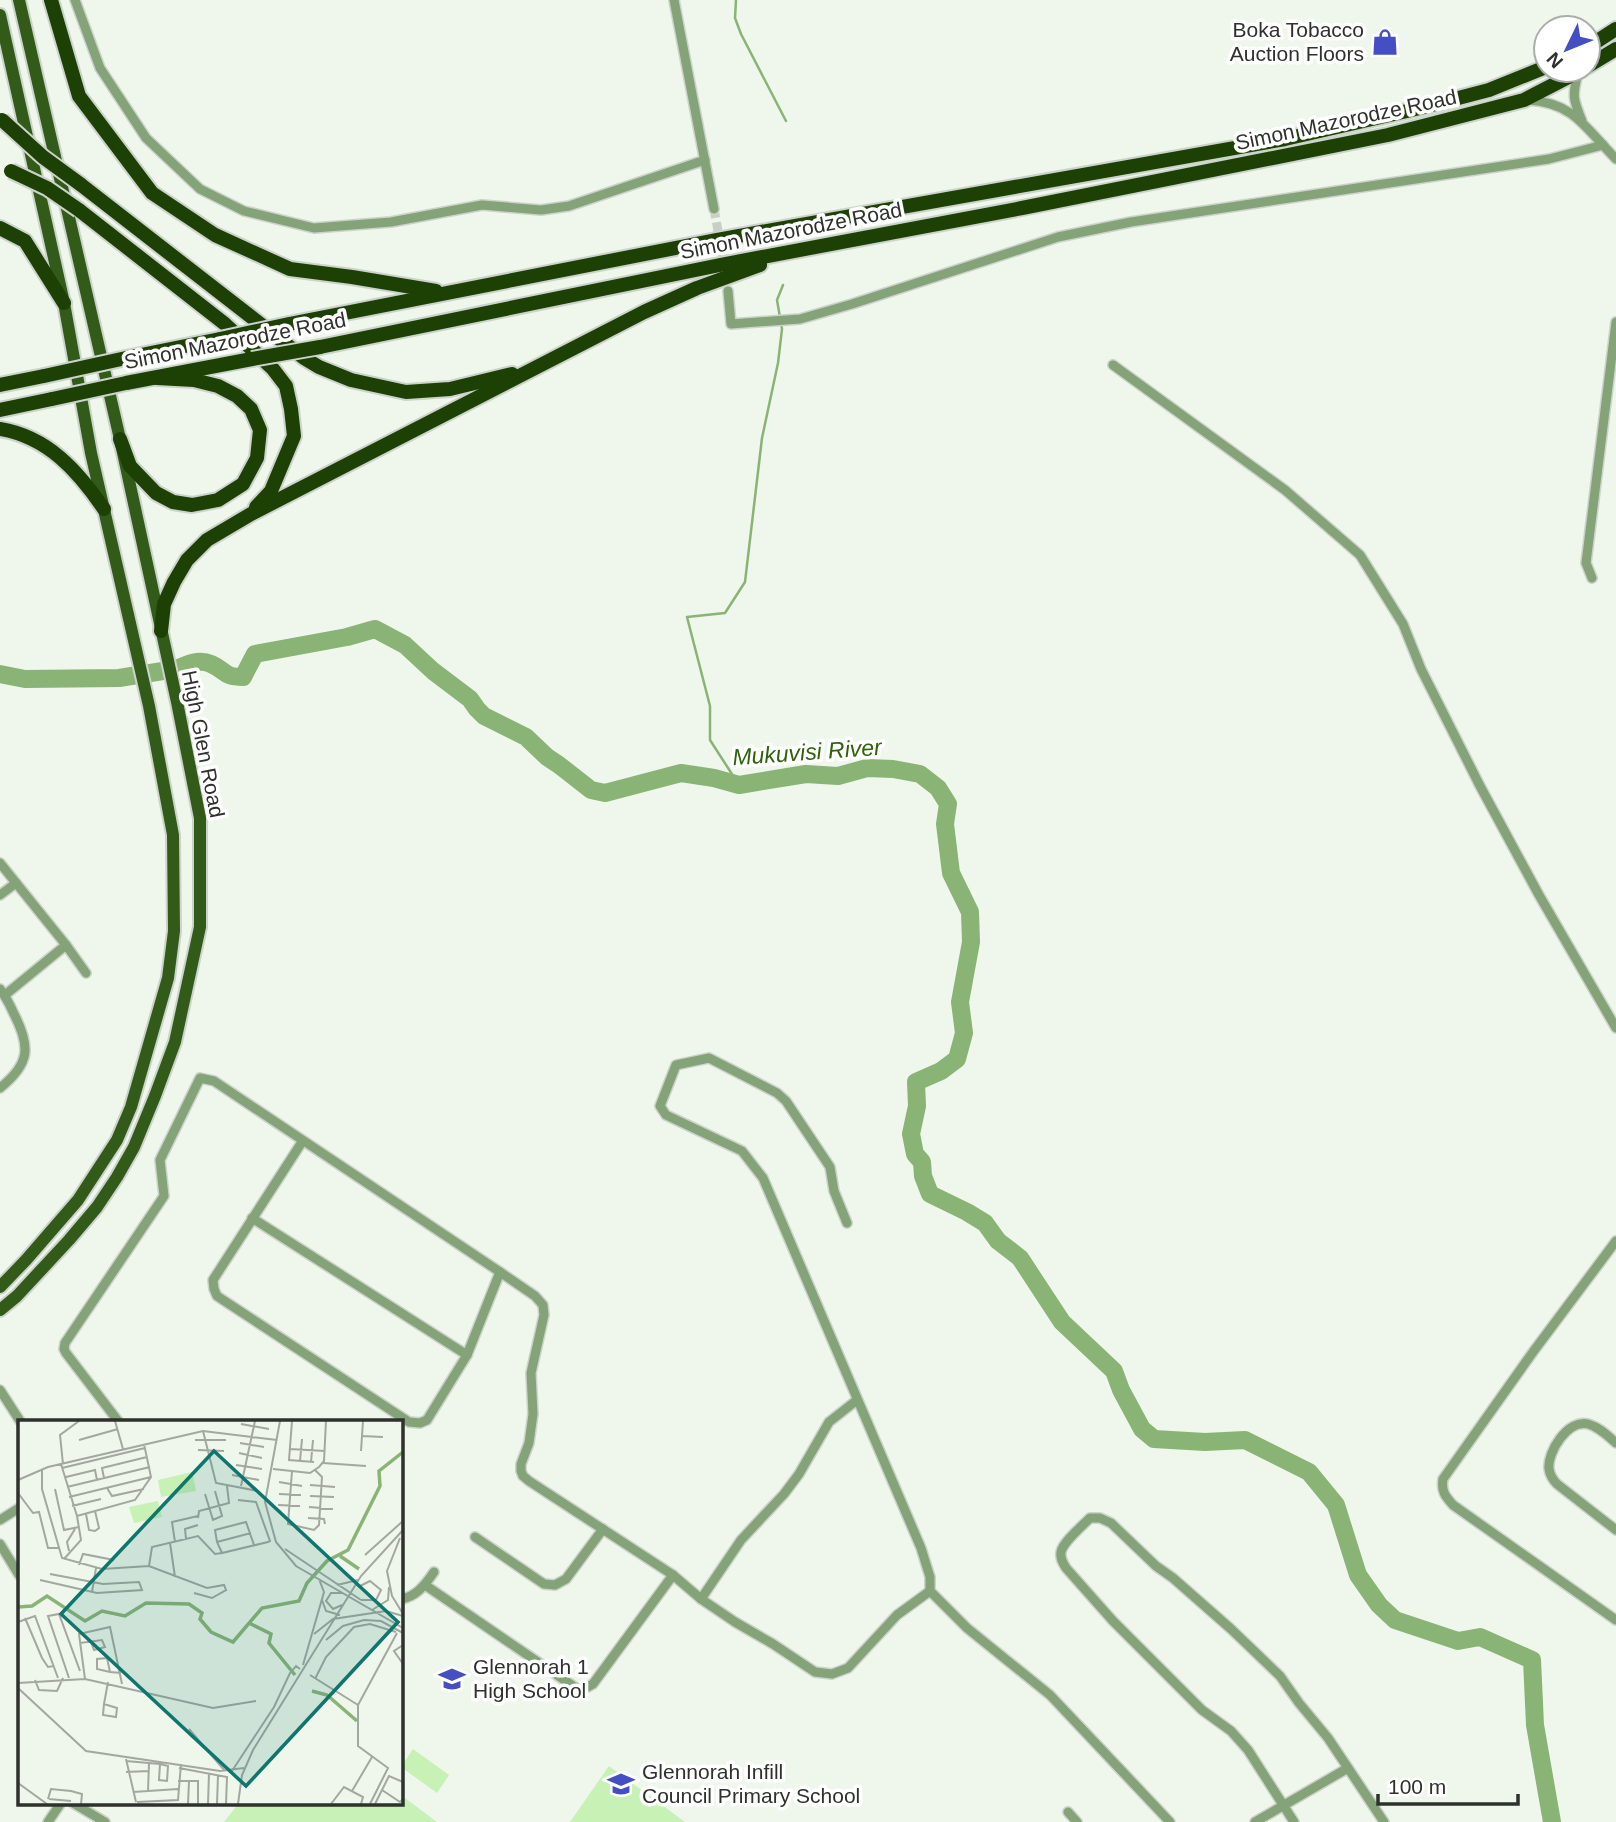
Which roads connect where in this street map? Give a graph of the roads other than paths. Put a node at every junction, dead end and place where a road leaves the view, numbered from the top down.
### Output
1 (19, 0) edge
2 (51, 0) edge
3 (75, 0) edge
4 (674, 0) edge
5 (0, 15) edge
6 (1532, 73) edge
7 (1555, 84) edge
8 (1576, 84) edge
9 (1524, 100) junction
10 (1, 119) edge
11 (1583, 122) junction
12 (1603, 145) junction
13 (1616, 159) edge
14 (705, 160) junction
15 (6, 169) edge
16 (714, 209) tunnel mouth
17 (0, 228) edge
18 (801, 250) junction
19 (729, 291) dead end
20 (444, 292) junction
21 (64, 303) junction
22 (1616, 322) edge
23 (1113, 365) dead end
24 (534, 369) junction
25 (157, 378) junction
26 (3, 383) edge
27 (0, 410) edge
28 (0, 429) edge
29 (120, 439) junction
30 (104, 509) junction
31 (251, 513) junction
32 (1592, 578) dead end
33 (161, 631) junction
34 (0, 863) edge
35 (16, 883) junction
36 (0, 895) edge
37 (66, 945) junction
38 (86, 973) dead end
39 (2, 992) edge
40 (1616, 1028) edge
41 (0, 1088) edge
42 (302, 1142) junction
43 (252, 1218) junction
44 (846, 1223) dead end
45 (1616, 1241) edge
46 (500, 1272) junction
47 (0, 1287) edge
48 (0, 1310) edge
49 (467, 1355) junction
50 (0, 1390) edge
51 (857, 1400) junction
52 (19, 1420) edge
53 (117, 1420) edge
54 (1616, 1443) edge
55 (18, 1509) edge
56 (0, 1521) edge
57 (1616, 1528) edge
58 (603, 1529) junction
59 (475, 1537) dead end
60 (0, 1544) edge
61 (434, 1572) dead end
62 (18, 1573) edge
63 (673, 1576) junction
64 (425, 1585) junction
65 (930, 1591) junction
66 (701, 1599) junction
67 (402, 1600) edge
68 (1616, 1620) edge
69 (1348, 1768) junction
70 (60, 1804) edge
71 (74, 1804) edge
72 (1284, 1806) junction
73 (1068, 1812) dead end
74 (48, 1822) edge
75 (105, 1822) edge
76 (1077, 1822) edge
77 (1170, 1822) edge
78 (1255, 1822) edge
79 (1294, 1822) edge
80 (1384, 1822) edge

1 - 29 main road, High Glen Road
2 - 20 highway
3 - 14 street
4 - 14 street
5 - 21 main road
6 - 20 highway, Simon Mazorodze Road
7 - 9 highway, Simon Mazorodze Road
8 - 11 street
9 - 11 street
9 - 18 highway, Simon Mazorodze Road
10 - 24 highway, bridge
11 - 12 street
12 - 13 street
12 - 19 street
14 - 16 street
15 - 31 highway, bridge
17 - 21 highway
18 - 24 highway
18 - 25 highway, Simon Mazorodze Road, bridge
20 - 26 highway, Simon Mazorodze Road, bridge
21 - 30 main road
22 - 32 street
23 - 40 street
24 - 31 highway
25 - 27 highway, Simon Mazorodze Road, bridge
25 - 29 highway
28 - 30 highway
29 - 33 main road, High Glen Road
30 - 47 main road
31 - 33 highway
33 - 48 main road, High Glen Road
34 - 35 street
35 - 36 street
35 - 37 street
37 - 38 street
37 - 39 street
39 - 41 street
42 - 43 street
42 - 46 street
42 - 53 street
43 - 49 street
43 - 49 street
44 - 51 street
45 - 68 street
46 - 49 street
46 - 58 street
50 - 52 street
51 - 65 street
51 - 66 street
54 - 57 street
55 - 56 street
58 - 59 street
58 - 63 street
60 - 62 street
61 - 64 street
63 - 64 street
63 - 66 street
64 - 67 street
65 - 66 street
65 - 77 street
69 - 72 street
69 - 72 street
69 - 80 street
70 - 74 street
71 - 75 street
72 - 78 street
72 - 79 street
73 - 76 street

